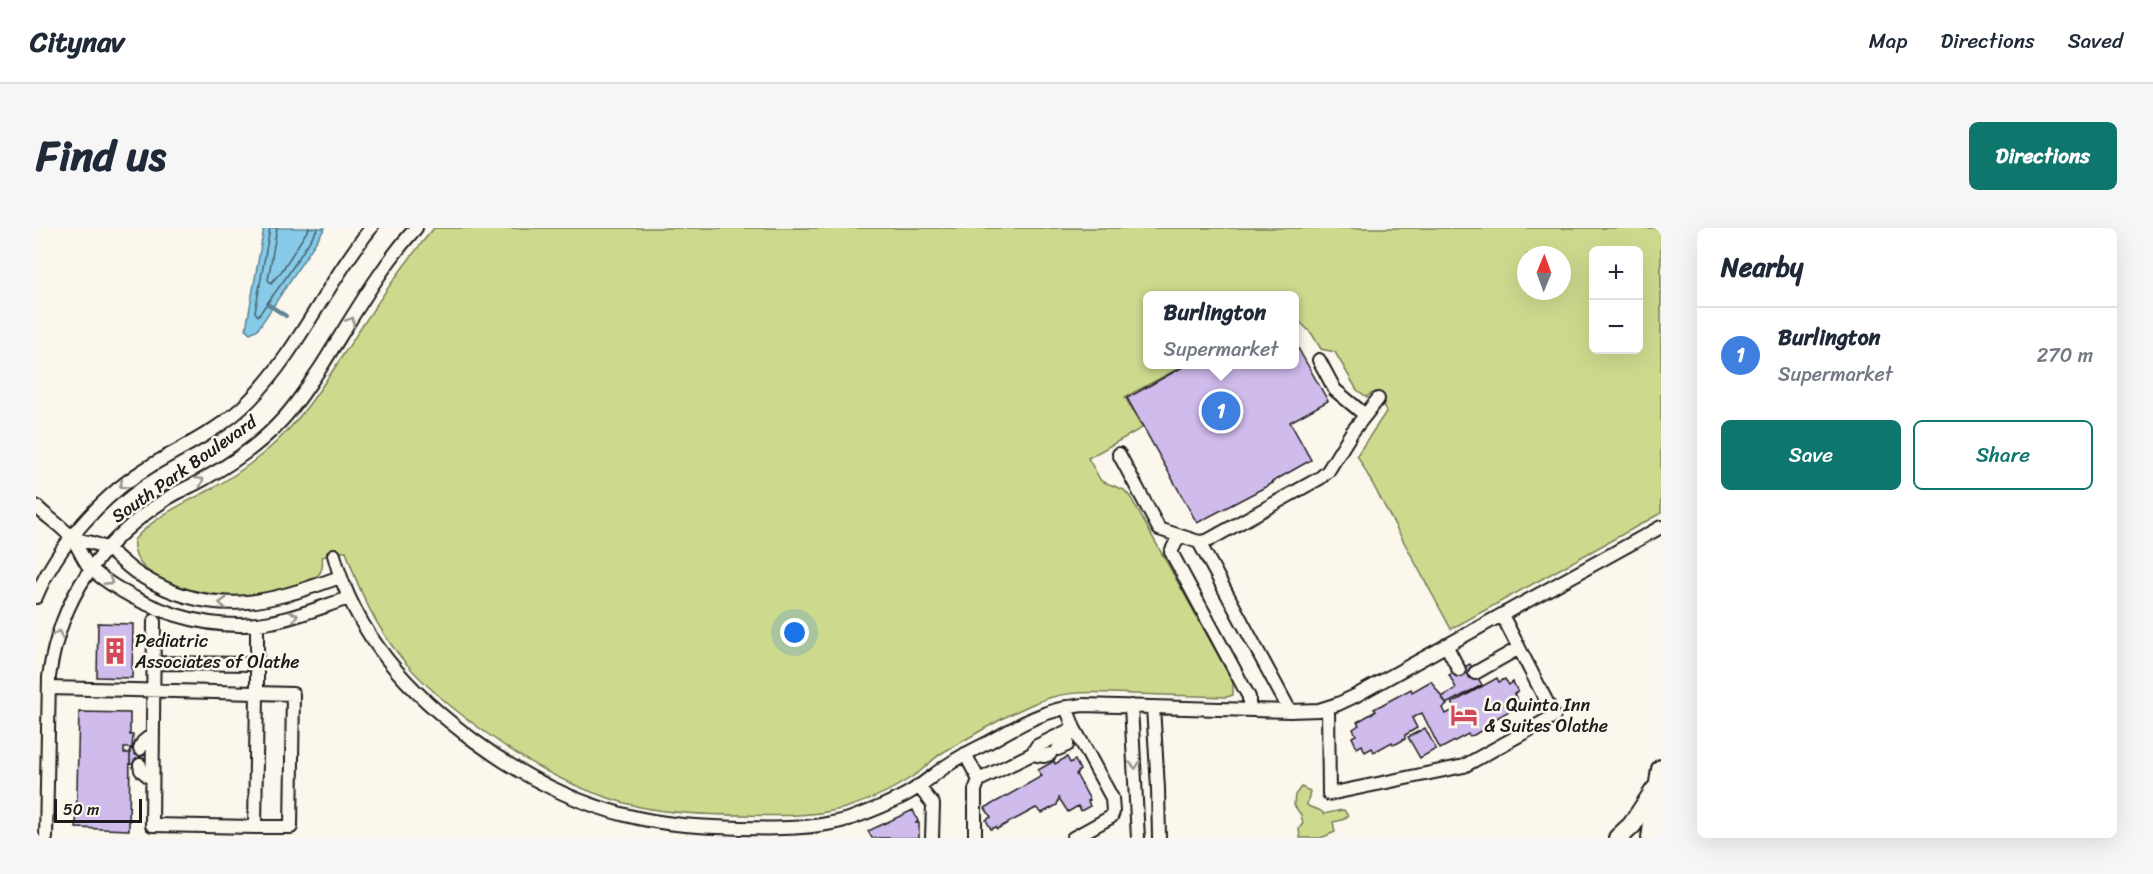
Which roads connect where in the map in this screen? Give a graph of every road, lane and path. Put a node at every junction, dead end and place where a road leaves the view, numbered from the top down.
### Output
1 (371, 228) edge
2 (416, 228) edge
3 (1319, 360) dead end
4 (1378, 399) dead end
5 (1365, 415) junction
6 (1119, 454) dead end
7 (36, 506) edge
8 (1661, 527) edge
9 (1179, 536) junction
10 (72, 538) junction
11 (1199, 542) junction
12 (105, 548) junction
13 (334, 555) dead end
14 (90, 569) junction
15 (340, 577) junction
16 (36, 597) edge
17 (350, 598) junction
18 (1502, 615) junction
19 (154, 621) dead end
20 (257, 624) junction
21 (1446, 645) junction
22 (1519, 648) junction
23 (153, 663) junction
24 (257, 664) junction
25 (1459, 670) dead end
26 (1475, 673) dead end
27 (49, 688) junction
28 (153, 691) junction
29 (257, 693) junction
30 (1131, 706) junction
31 (1066, 707) junction
32 (1153, 707) junction
33 (1328, 708) junction
34 (1249, 710) junction
35 (1290, 711) junction
36 (1071, 730) junction
37 (153, 734) junction
38 (140, 749) dead end
39 (965, 754) junction
40 (1032, 754) junction
41 (140, 765) dead end
42 (1660, 777) edge
43 (152, 779) junction
44 (979, 780) junction
45 (918, 786) junction
46 (255, 827) junction
47 (46, 838) edge
48 (932, 838) edge
49 (975, 838) edge
50 (1073, 838) edge
51 (1138, 838) edge
52 (1159, 838) edge
53 (1618, 838) edge
54 (1651, 838) edge

1 -> 10 street, South Park Boulevard
12 -> 2 street, South Park Boulevard
3 - 5 street
4 - 5 street
5 - 11 street
6 - 9 street
7 - 10 street
8 - 18 street
9 - 11 street
9 - 34 street
10 - 12 street
10 - 14 street
10 - 16 street, South Park Boulevard
11 - 35 street
12 - 14 street, South Park Boulevard
15 -> 12 street
13 - 15 street
14 -> 20 street
27 -> 14 street, South Park Boulevard
15 - 17 street
20 -> 17 street
17 - 45 street
18 - 21 street
18 - 22 street
19 - 23 street
20 - 24 street
21 - 25 street
21 - 33 street
22 - 26 street
22 - 33 street
23 - 24 street
23 - 28 street
24 - 29 street
27 - 28 street
27 - 47 street, South Park Boulevard
28 - 29 street
28 - 37 street
29 - 46 street
29 - 46 street
30 - 31 street
30 - 32 street
30 -> 51 street
31 - 36 street
31 - 39 street
32 - 34 street
32 - 52 street
33 - 35 street
34 - 35 street
36 - 40 street
36 - 40 street
36 - 50 street
37 - 38 street
37 - 43 street
39 - 44 street
39 - 45 street
40 - 44 street
41 - 43 street
42 - 53 highway
42 - 54 highway
43 - 46 street
44 - 49 street
45 - 48 street

